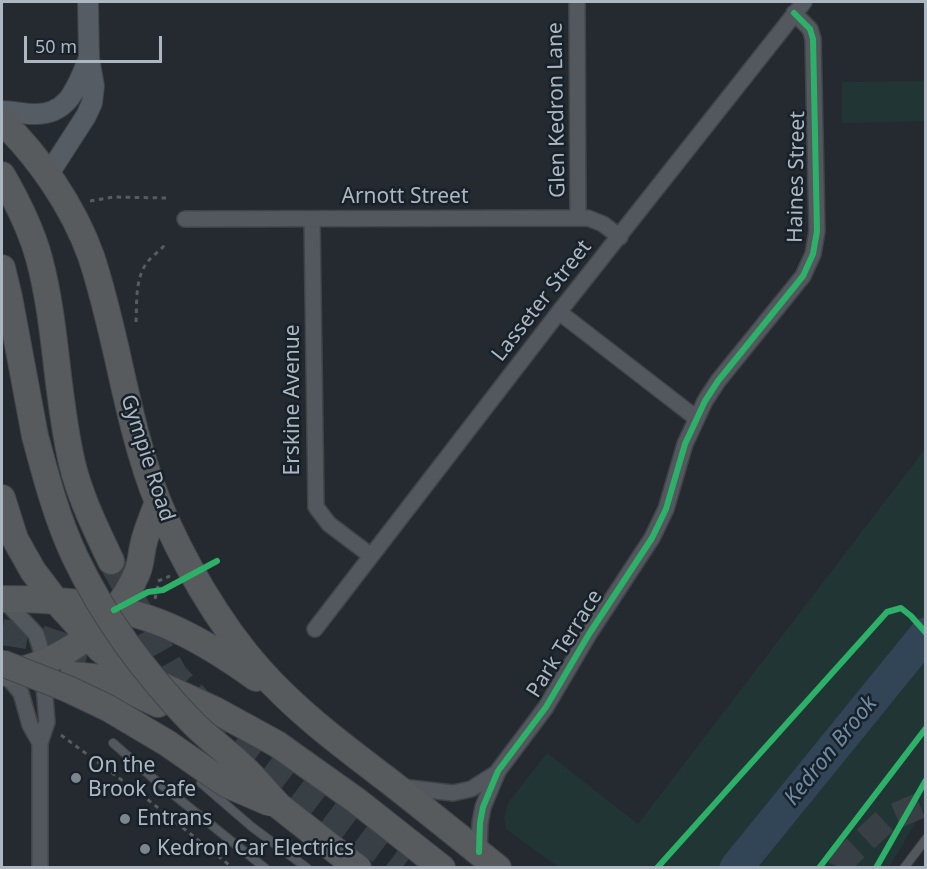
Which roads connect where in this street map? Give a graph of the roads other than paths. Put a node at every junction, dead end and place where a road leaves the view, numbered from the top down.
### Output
1 (88, 2) edge
2 (577, 2) edge
3 (799, 7) edge
4 (89, 58) junction
5 (2, 111) edge
6 (2, 121) edge
7 (2, 175) edge
8 (48, 175) junction
9 (578, 218) junction
10 (185, 219) dead end
11 (312, 219) junction
12 (620, 237) junction
13 (2, 268) edge
14 (559, 312) junction
15 (696, 418) junction
16 (158, 502) junction
17 (3, 511) edge
18 (370, 555) junction
19 (111, 561) tunnel mouth
20 (2, 599) edge
21 (55, 600) junction
22 (114, 610) junction
23 (315, 629) dead end
24 (90, 644) junction
25 (42, 662) junction
26 (2, 670) edge
27 (96, 678) tunnel mouth
28 (159, 704) dead end
29 (295, 706) junction
30 (236, 740) dead end
31 (40, 742) junction
32 (113, 743) dead end
33 (498, 771) junction
34 (201, 783) dead end
35 (396, 786) junction
36 (357, 801) junction
37 (279, 806) junction
38 (926, 839) edge
39 (489, 860) edge
40 (40, 867) edge
41 (266, 867) edge
42 (307, 867) edge
43 (358, 867) edge
44 (442, 867) edge
45 (904, 867) edge

1 - 4 street
2 - 9 street, Glen Kedron Lane
3 - 12 street, Lasseter Street
3 - 15 street, Haines Street
4 - 5 street
4 - 8 street
6 - 8 highway, Gympie Road
7 - 19 highway
8 - 16 highway, Gympie Road
9 - 11 street, Arnott Street
9 - 12 street, Arnott Street
10 - 11 street, Arnott Street
11 - 18 street, Erskine Avenue
12 - 14 street, Lasseter Street
13 - 37 highway, bridge
14 - 15 street
14 - 18 street, Lasseter Street
15 - 33 street, Park Terrace
16 - 22 highway
16 - 29 highway, Gympie Road
17 - 21 highway
18 - 23 street, Lasseter Street
20 - 21 highway
20 - 25 street
21 - 22 highway
21 - 24 highway
22 - 24 highway
22 - 29 highway
24 - 25 highway
24 - 36 highway
25 - 26 highway
25 - 31 street
26 - 31 street
26 - 37 highway, bridge
27 - 28 highway
29 - 35 highway, Gympie Road
30 - 36 highway
31 - 40 street
32 - 41 lane
33 - 35 street, Park Terrace
33 - 39 street, Park Terrace
34 - 42 lane
35 - 39 highway, Gympie Road
36 - 44 highway
37 - 43 highway
38 - 45 lane

